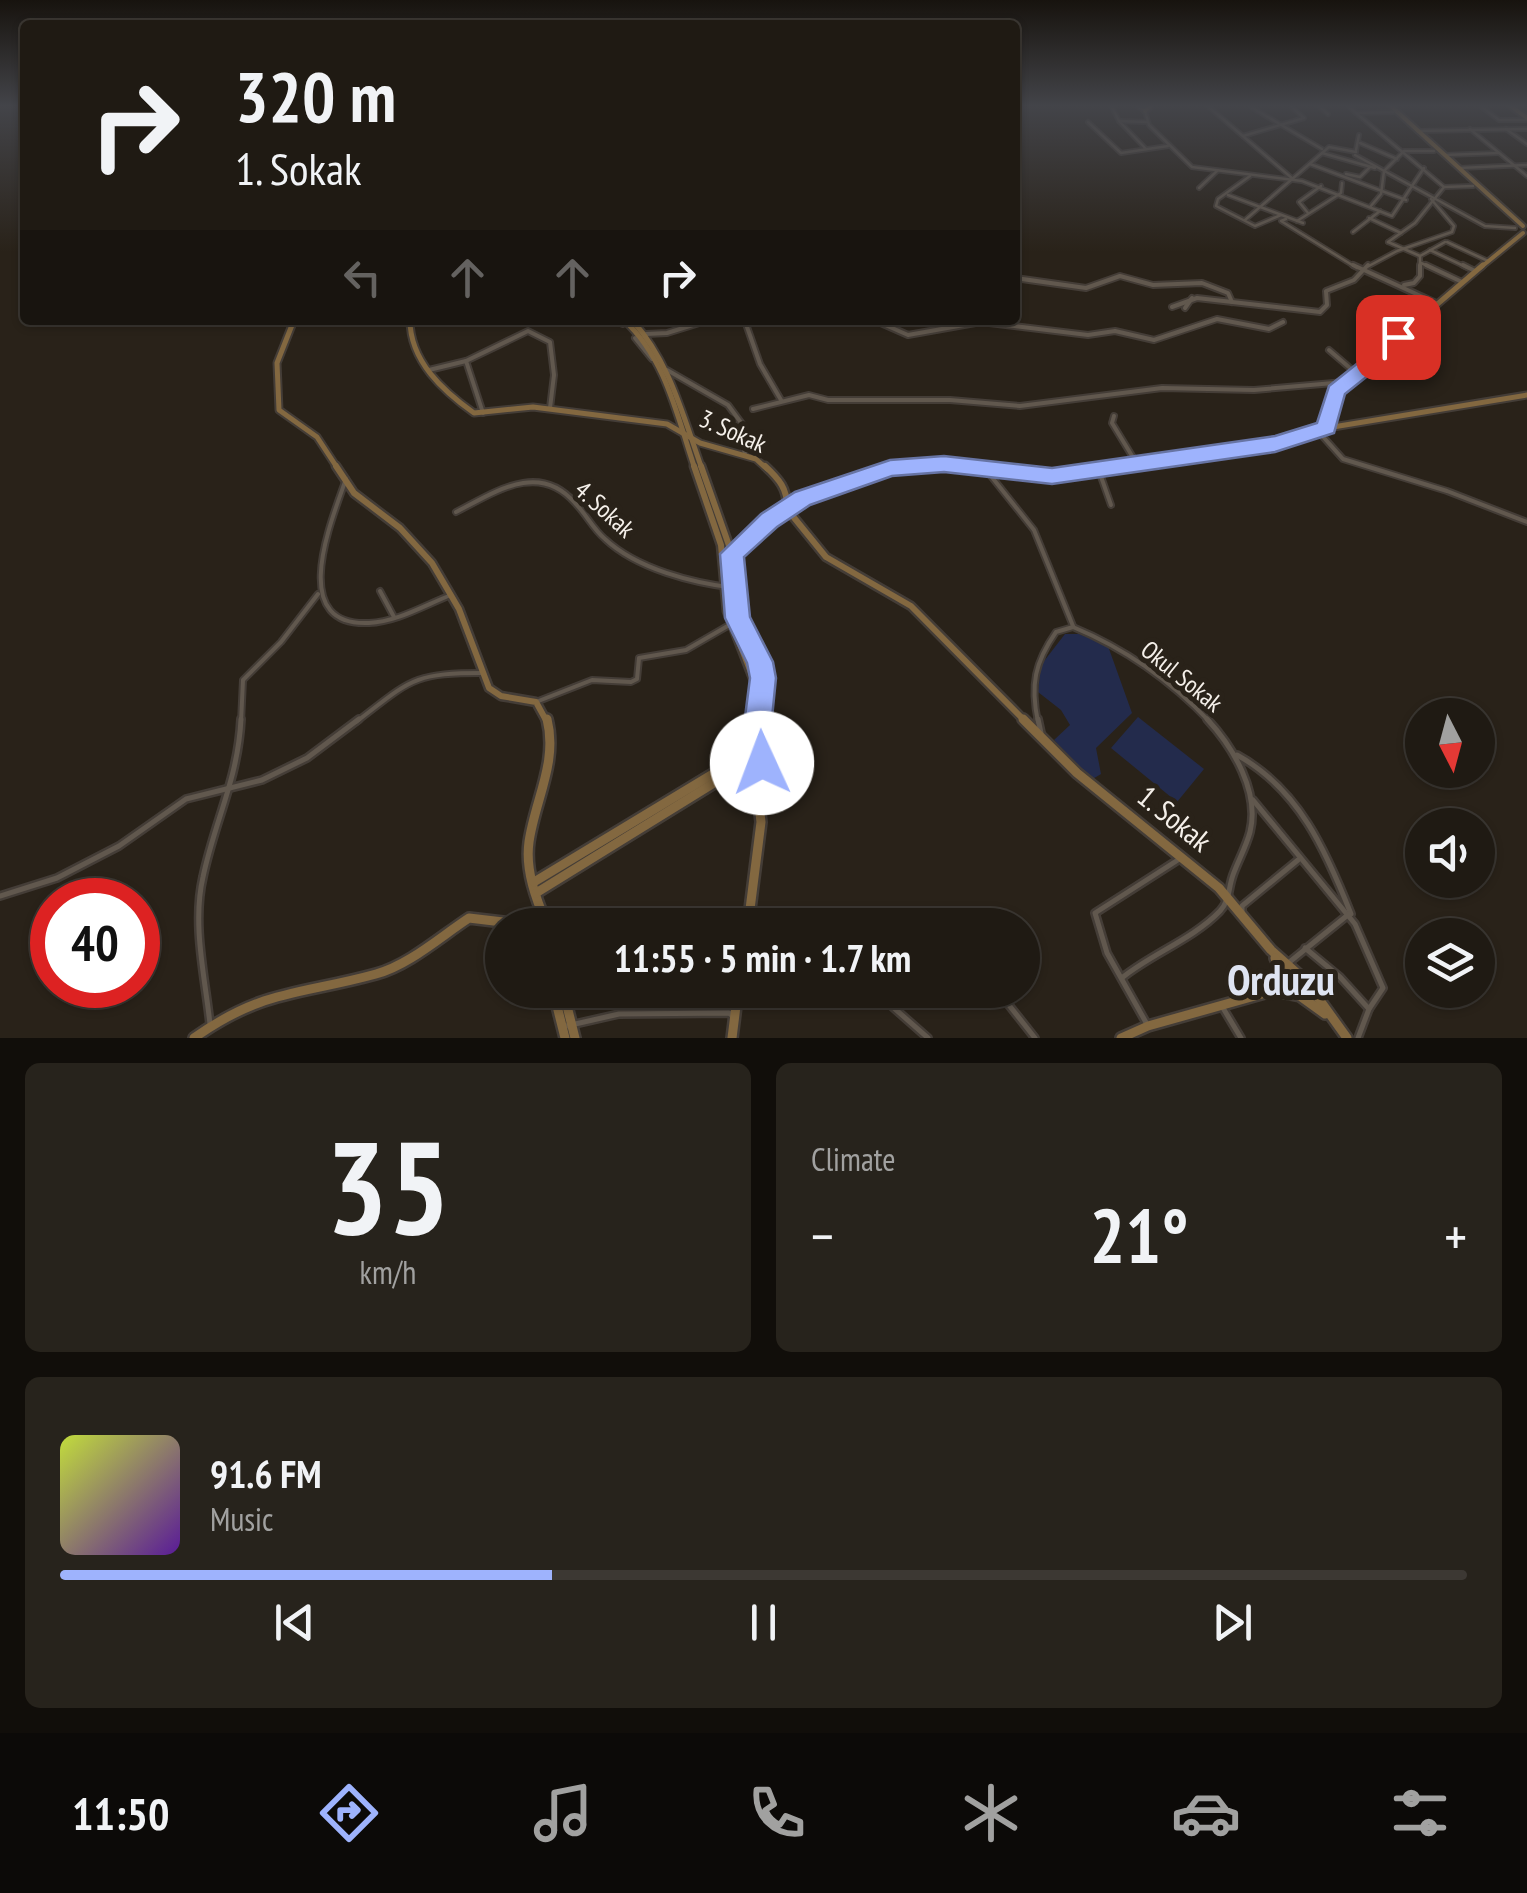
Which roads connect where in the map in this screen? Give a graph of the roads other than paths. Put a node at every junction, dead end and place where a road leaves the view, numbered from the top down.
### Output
1 (1180, 155) edge
2 (1266, 155) edge
3 (1318, 155) edge
4 (1335, 155) edge
5 (1354, 155) edge
6 (1360, 155) edge
7 (1389, 155) edge
8 (1400, 155) edge
9 (1409, 155) edge
10 (1439, 155) edge
11 (1444, 155) edge
12 (1502, 155) edge
13 (1397, 159) junction
14 (1351, 161) junction
15 (1310, 164) junction
16 (1514, 165) junction
17 (1527, 165) edge
18 (1370, 167) junction
19 (1424, 168) junction
20 (1459, 168) junction
21 (1217, 171) junction
22 (1384, 171) junction
23 (1329, 172) junction
24 (1251, 175) junction
25 (1345, 176) junction
26 (1527, 176) edge
27 (1293, 179) junction
28 (1353, 180) junction
29 (1342, 182) junction
30 (1409, 184) junction
31 (1321, 186) junction
32 (1473, 186) junction
33 (1444, 187) junction
34 (1199, 188) dead end
35 (1382, 190) junction
36 (1227, 194) junction
37 (1341, 194) junction
38 (1432, 198) junction
39 (1406, 200) junction
40 (1261, 206) junction
41 (1370, 207) junction
42 (1380, 210) junction
43 (1308, 214) junction
44 (1280, 215) junction
45 (1369, 218) junction
46 (1286, 219) junction
47 (1244, 220) junction
48 (1297, 221) junction
49 (1410, 226) joint
50 (1290, 228) junction
51 (1523, 230) edge
52 (1353, 232) dead end
53 (1402, 234) junction
54 (1433, 239) junction
55 (1388, 242) joint
56 (1445, 242) junction
57 (1402, 249) junction
58 (1430, 250) junction
59 (1420, 256) junction
60 (1488, 261) junction
61 (1420, 263) junction
62 (1360, 269) junction
63 (1475, 271) junction
64 (1020, 279) edge
65 (1462, 282) junction
66 (1399, 286) junction
67 (1192, 298) junction
68 (1232, 302) junction
69 (1436, 303) junction
70 (1172, 307) dead end
71 (1185, 308) dead end
72 (1284, 322) dead end
73 (292, 325) edge
74 (408, 325) edge
75 (629, 325) edge
76 (693, 325) edge
77 (746, 325) edge
78 (882, 325) edge
79 (958, 325) edge
80 (1007, 325) edge
81 (641, 336) junction
82 (1329, 350) dead end
83 (466, 362) junction
84 (429, 370) junction
85 (667, 370) junction
86 (1357, 374) junction
87 (1345, 382) junction
88 (1527, 395) edge
89 (782, 400) junction
90 (550, 408) junction
91 (753, 409) dead end
92 (483, 413) junction
93 (1114, 416) dead end
94 (728, 420) dead end
95 (1326, 428) junction
96 (682, 430) junction
97 (1317, 430) junction
98 (742, 437) junction
99 (692, 439) junction
100 (747, 458) junction
101 (1137, 464) junction
102 (985, 467) junction
103 (1098, 470) junction
104 (346, 479) junction
105 (1112, 505) dead end
106 (787, 509) junction
107 (456, 512) dead end
108 (1527, 522) edge
109 (728, 555) junction
110 (724, 588) junction
111 (735, 588) junction
112 (380, 591) dead end
113 (318, 594) junction
114 (451, 594) junction
115 (394, 617) junction
116 (730, 624) junction
117 (1073, 627) junction
118 (483, 673) junction
119 (536, 702) junction
120 (1040, 733) junction
121 (748, 754) junction
122 (1235, 755) junction
123 (750, 770) junction
124 (231, 785) junction
125 (1250, 796) junction
126 (1181, 858) junction
127 (1298, 860) junction
128 (534, 882) junction
129 (536, 893) junction
130 (0, 896) edge
131 (1228, 900) junction
132 (540, 908) edge
133 (751, 908) edge
134 (485, 916) edge
135 (1242, 916) junction
136 (1351, 916) junction
137 (1305, 948) junction
138 (1271, 950) junction
139 (1286, 964) junction
140 (1123, 977) junction
141 (1302, 978) junction
142 (1287, 983) junction
143 (1269, 994) junction
144 (1299, 996) junction
145 (1222, 1007) junction
146 (735, 1008) edge
147 (894, 1008) edge
148 (1012, 1008) edge
149 (1368, 1009) junction
150 (734, 1016) junction
151 (1332, 1020) junction
152 (210, 1024) junction
153 (1148, 1026) junction
154 (566, 1029) edge
155 (194, 1038) edge
156 (575, 1038) edge
157 (732, 1038) edge
158 (928, 1038) edge
159 (1036, 1038) edge
160 (1121, 1038) edge
161 (1241, 1038) edge
162 (1347, 1038) edge
163 (1358, 1038) edge

1 - 21 street
2 - 27 street
3 - 15 street
4 - 14 street
5 - 14 street
6 - 22 street
7 - 13 street
8 - 13 street
9 - 19 street
10 - 32 street
11 - 20 street
12 - 16 street
13 - 22 street
14 - 18 street
14 - 25 street
15 - 23 street
15 - 27 street
16 - 17 street
16 - 20 street
16 - 26 street
18 - 22 street
18 - 25 street
19 - 30 street
19 - 33 street
20 - 51 street
21 - 24 street
21 - 34 street
22 - 30 street
22 - 35 street
23 - 25 street
23 - 29 street
24 - 27 street
24 - 36 street
25 - 28 street
27 - 31 street
27 - 40 street
28 - 29 street
28 - 35 street
29 - 37 street
30 - 38 street
30 - 39 street
31 - 37 street
31 - 43 street
32 - 33 street
32 - 51 street
33 - 38 street
35 - 39 street
35 - 41 street
36 - 40 street
36 - 47 street
37 - 41 street
37 - 43 street
38 - 49 street
38 - 51 street
38 - 54 street
39 - 42 street
40 - 44 street
40 - 47 street
41 - 42 street
42 - 45 street
43 - 48 street
44 - 46 street
44 - 47 street
45 - 52 street
45 - 53 street
46 - 48 street
46 - 50 street
48 - 50 street
49 - 53 street
50 - 62 street
51 - 60 street
53 - 55 street
54 - 56 street
54 - 57 street
55 - 57 street
56 - 58 street
56 - 60 street
57 - 59 street
57 - 62 street
58 - 59 street
58 - 63 street
59 - 61 street
60 - 63 street
61 - 65 street
61 - 66 street
62 - 66 street
62 - 68 street
63 - 65 street
64 - 68 street
65 - 69 street
66 - 69 street
67 - 68 street
67 - 70 street
67 - 71 street
69 - 86 street
72 - 80 street
73 - 104 street
74 - 84 street
75 - 81 street
76 - 81 street
77 - 89 street
78 - 79 street
81 - 85 street
81 - 96 street
82 - 86 street
83 - 84 street
83 - 90 street
83 - 92 street
84 - 92 street
85 - 98 street
85 - 99 street
86 - 87 street
87 - 89 street
87 - 95 street
88 - 95 street
89 - 91 street
90 - 92 street, 3. Sokak
90 - 96 street, 3. Sokak
93 - 101 street
94 - 98 street
95 - 97 street
96 - 99 street, 3. Sokak
96 - 109 street
97 - 101 street
97 - 108 street
98 - 100 street
99 - 100 street, 3. Sokak
99 - 109 street
100 - 106 street, 3. Sokak
101 - 103 street
102 - 103 street
102 - 106 street
102 - 117 street
103 - 105 street
104 - 113 street
104 - 114 street
106 - 109 street
106 - 120 street, 3. Sokak
107 - 110 street, 4. Sokak
109 - 110 street
109 - 111 street
110 - 111 street, 4. Sokak
110 - 116 street
111 - 121 street
112 - 115 street
113 - 115 street
113 - 124 street
114 - 115 street
114 - 118 street
116 - 119 street
116 - 121 street
117 - 120 street
117 - 122 street, Okul Sokak
118 - 119 street
118 - 124 street
119 - 128 street
120 - 126 street, 1. Sokak
121 - 123 street
121 - 123 street
121 - 128 street
122 - 125 street, Okul Sokak
122 - 136 street
123 - 129 street
123 - 133 street
124 - 130 street
124 - 152 street
125 - 127 street
125 - 131 street, Okul Sokak
126 - 131 street, 1. Sokak
126 - 140 street
127 - 135 street
127 - 136 street
128 - 129 street
129 - 132 street
131 - 135 street, 1. Sokak
131 - 140 street
134 - 152 street
135 - 138 street, 1. Sokak
136 - 137 street
136 - 149 street
137 - 139 street
137 - 149 street
138 - 139 street
138 - 142 street
139 - 141 street
140 - 153 street
141 - 142 street
141 - 144 street
141 - 151 street
142 - 143 street
142 - 144 street
143 - 144 street
143 - 145 street
144 - 151 street
145 - 153 street
145 - 161 street
146 - 150 street
147 - 158 street
148 - 159 street
149 - 163 street
150 - 154 street
150 - 157 street
151 - 162 street
152 - 155 street
153 - 160 street
154 - 156 street

